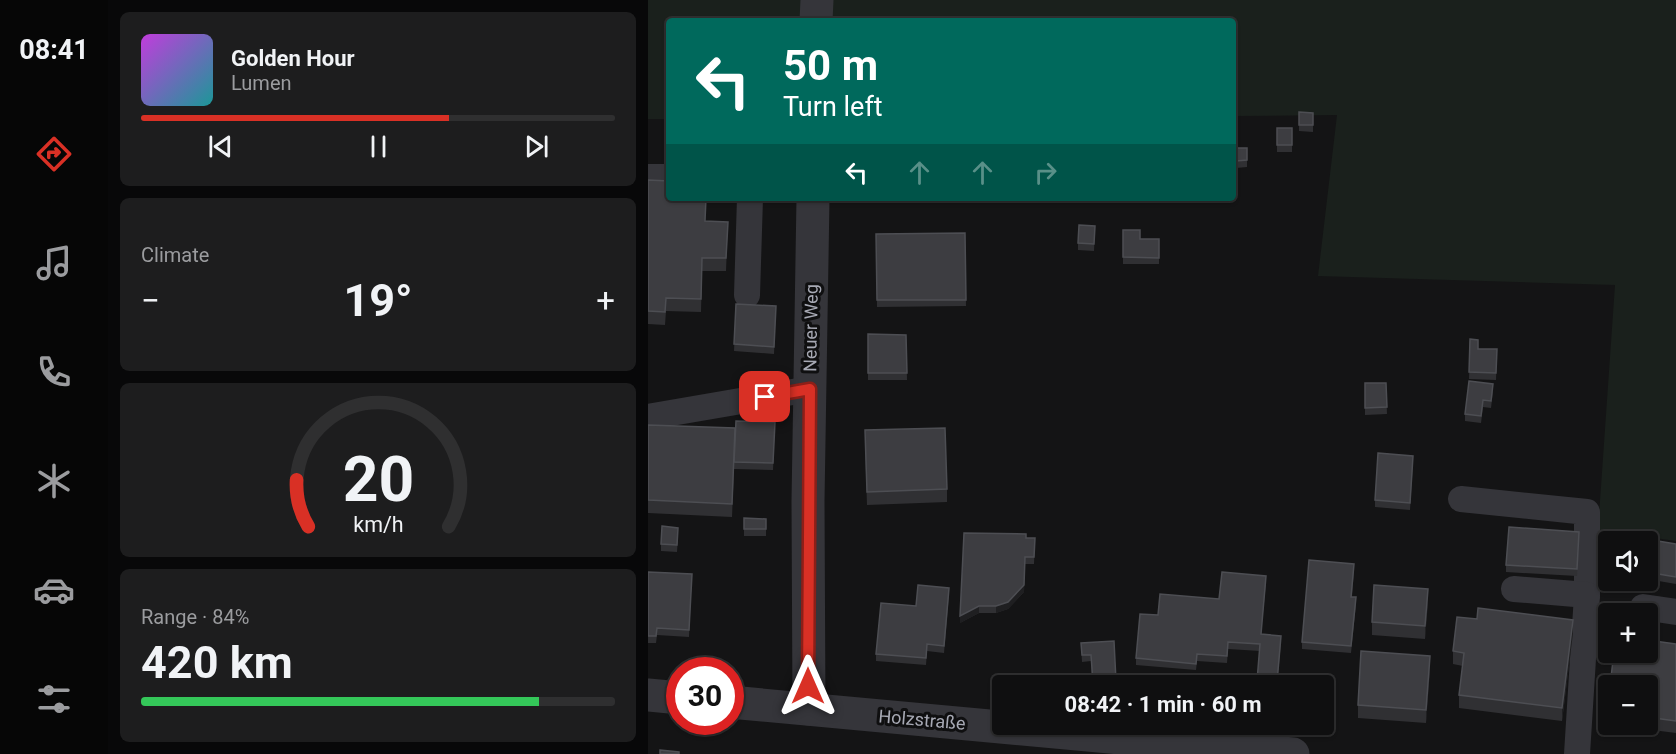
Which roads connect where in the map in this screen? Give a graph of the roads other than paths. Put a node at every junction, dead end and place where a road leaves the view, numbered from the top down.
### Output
1 (817, 0) edge
2 (816, 18) edge
3 (648, 177) edge
4 (666, 177) edge
5 (750, 201) edge
6 (813, 201) edge
7 (747, 295) dead end
8 (810, 389) junction
9 (648, 417) edge
10 (1461, 499) dead end
11 (1514, 589) dead end
12 (1587, 595) junction
13 (1658, 609) edge
14 (1676, 612) edge
15 (648, 695) edge
16 (666, 697) edge
17 (744, 703) edge
18 (809, 709) junction
19 (1225, 751) edge
20 (1293, 754) edge
21 (1577, 754) edge

1 - 2 street
3 - 4 lane
5 - 7 lane
6 - 8 street, Neuer Weg
8 - 9 lane
8 - 18 street, Neuer Weg
10 - 12 lane
11 - 12 lane
12 - 21 lane
13 - 14 lane
15 - 16 street
17 - 18 street, Holzstraße
18 - 19 street, Holzstraße
19 - 20 street, Holzstraße

